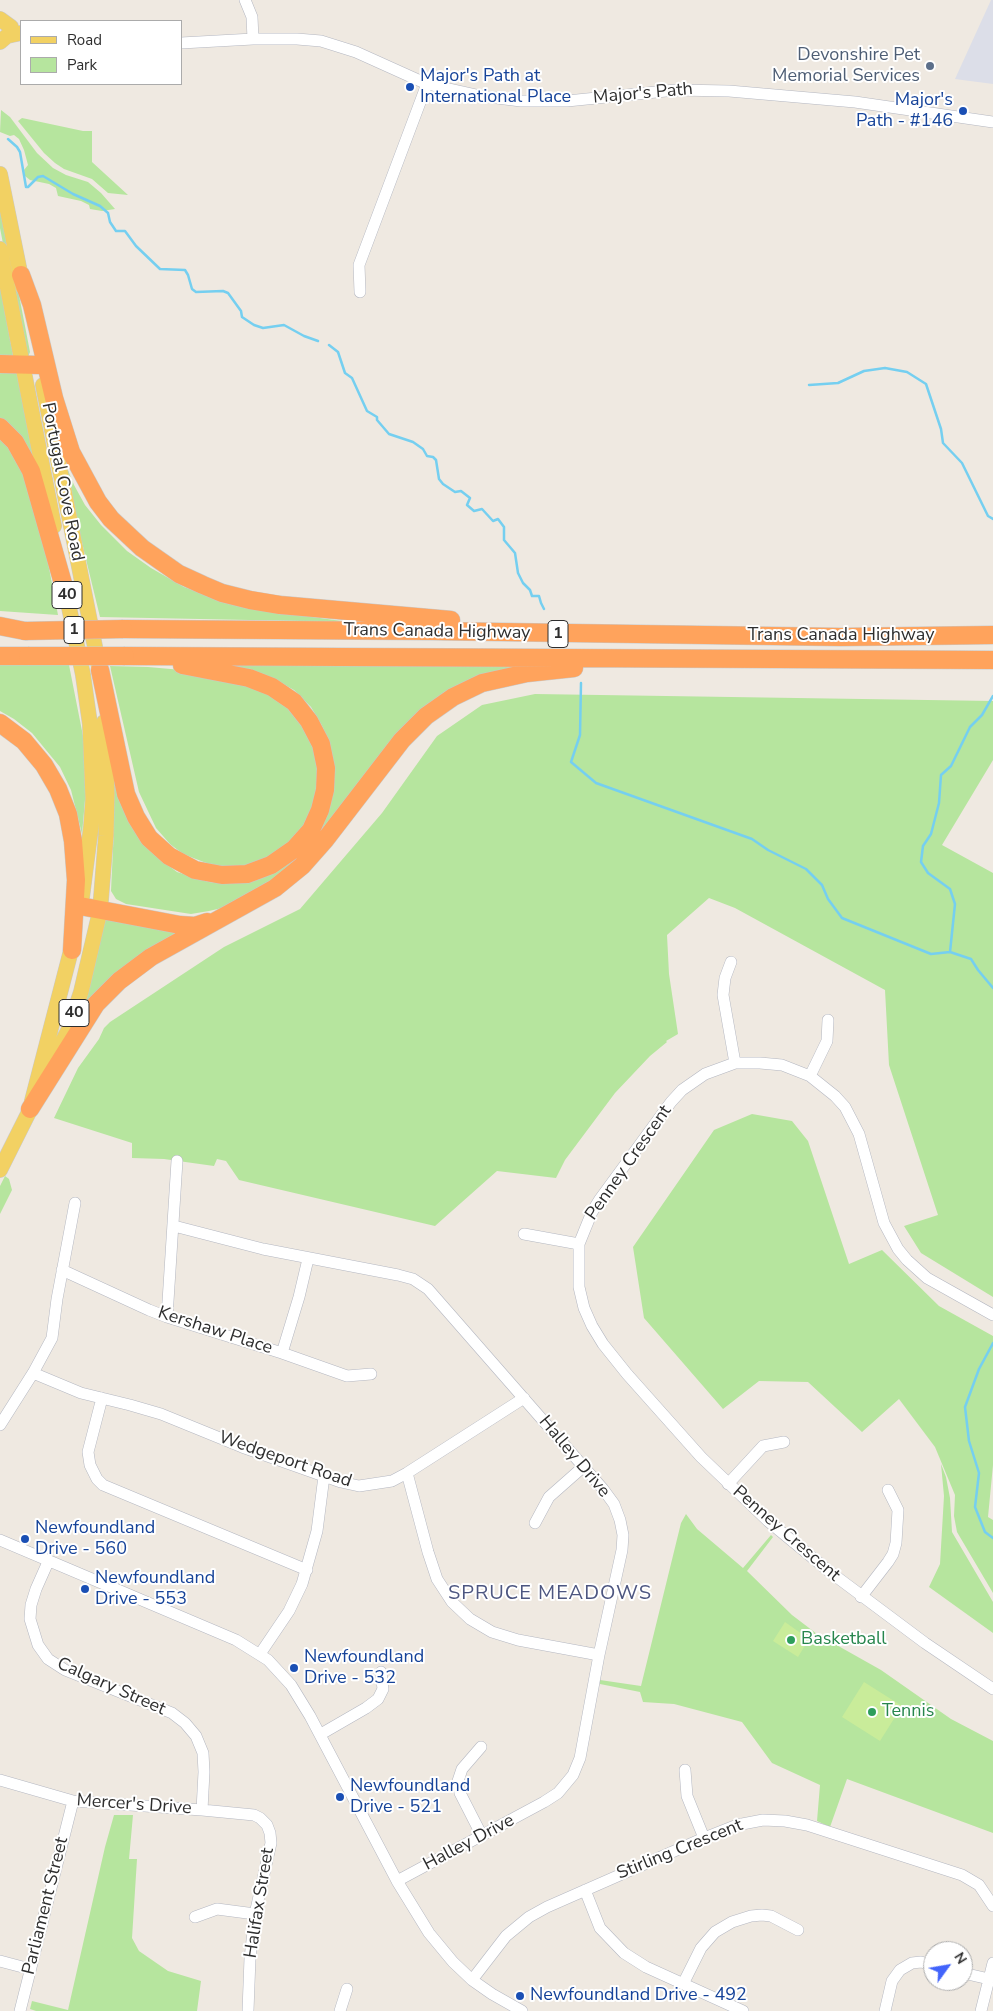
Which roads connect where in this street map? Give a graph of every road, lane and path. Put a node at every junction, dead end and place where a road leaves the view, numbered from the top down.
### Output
1 (245, 0) edge
2 (11, 27) edge
3 (254, 39) junction
4 (0, 42) edge
5 (182, 43) edge
6 (427, 84) junction
7 (993, 122) edge
8 (0, 174) edge
9 (0, 249) edge
10 (21, 275) junction
11 (360, 292) dead end
12 (0, 364) edge
13 (39, 365) junction
14 (22, 366) junction
15 (0, 427) edge
16 (66, 594) junction
17 (0, 626) edge
18 (0, 630) edge
19 (25, 631) junction
20 (531, 634) junction
21 (993, 635) edge
22 (0, 656) edge
23 (125, 656) junction
24 (692, 658) junction
25 (993, 660) edge
26 (100, 670) junction
27 (0, 723) edge
28 (80, 906) junction
29 (100, 911) junction
30 (228, 914) junction
31 (72, 950) junction
32 (732, 962) dead end
33 (828, 1020) dead end
34 (735, 1063) junction
35 (810, 1076) junction
36 (30, 1109) junction
37 (177, 1161) dead end
38 (0, 1170) edge
39 (75, 1203) dead end
40 (174, 1226) junction
41 (524, 1234) dead end
42 (579, 1244) junction
43 (308, 1259) junction
44 (62, 1270) junction
45 (993, 1315) edge
46 (168, 1317) junction
47 (282, 1353) junction
48 (33, 1373) junction
49 (371, 1374) dead end
50 (102, 1398) junction
51 (524, 1398) junction
52 (0, 1425) edge
53 (784, 1442) dead end
54 (583, 1467) junction
55 (408, 1473) junction
56 (324, 1476) junction
57 (728, 1484) junction
58 (888, 1490) dead end
59 (535, 1523) dead end
60 (0, 1540) edge
61 (48, 1562) junction
62 (307, 1570) junction
63 (861, 1597) junction
64 (260, 1654) junction
65 (599, 1655) junction
66 (381, 1672) dead end
67 (993, 1689) edge
68 (321, 1734) junction
69 (481, 1747) dead end
70 (686, 1770) dead end
71 (0, 1780) edge
72 (73, 1801) junction
73 (202, 1810) junction
74 (267, 1825) joint
75 (482, 1836) junction
76 (704, 1838) junction
77 (397, 1881) junction
78 (585, 1890) junction
79 (993, 1906) edge
80 (255, 1914) junction
81 (195, 1917) dead end
82 (798, 1930) dead end
83 (0, 1961) edge
84 (923, 1962) edge
85 (993, 1963) edge
86 (30, 1968) junction
87 (973, 1975) edge
88 (989, 1979) junction
89 (472, 1980) junction
90 (683, 1984) junction
91 (346, 1989) dead end
92 (248, 2010) edge
93 (20, 2011) edge
94 (260, 2011) edge
95 (340, 2011) edge
96 (522, 2011) edge
97 (743, 2011) edge
98 (885, 2011) edge
99 (981, 2011) edge

1 - 3 street
2 - 4 main road
3 - 5 street, Major's Path
3 - 6 street, Major's Path
6 - 7 street, Major's Path
6 - 11 street
8 - 10 main road, Portugal Cove Road / 40
9 - 14 main road, Portugal Cove Road / 40
10 - 13 main road, Portugal Cove Road / 40
10 - 20 highway
12 - 14 highway
13 - 14 highway
13 - 26 main road, Portugal Cove Road / 40
14 - 16 main road, Portugal Cove Road / 40
15 - 16 highway
16 - 28 main road, Portugal Cove Road / 40
17 - 19 highway
18 - 19 highway, Trans Canada Highway / 1
19 - 20 highway, Trans Canada Highway / 1, bridge
20 - 21 highway, Trans Canada Highway / 1
22 - 23 highway, Trans Canada Highway / 1, bridge
23 - 24 highway, Trans Canada Highway / 1
23 - 26 highway
24 - 25 highway, Trans Canada Highway / 1
24 - 30 highway
26 - 29 main road, Portugal Cove Road / 40
27 - 31 highway
28 - 29 highway
28 - 31 main road, Portugal Cove Road / 40
29 - 30 highway
29 - 36 main road, Portugal Cove Road / 40
30 - 36 highway
31 - 36 main road, Portugal Cove Road / 40
32 - 34 street
33 - 35 street
34 - 35 street, Penney Crescent
34 - 42 street, Penney Crescent
35 - 45 street, Penney Crescent
36 - 38 main road, Portugal Cove Road / 40
37 - 40 street
39 - 44 street
40 - 43 street, Halley Drive
40 - 46 street
41 - 42 street
42 - 57 street, Penney Crescent
43 - 47 street
43 - 51 street, Halley Drive
44 - 46 street, Kershaw Place
44 - 48 street
46 - 47 street, Kershaw Place
47 - 49 street, Kershaw Place
48 - 50 street, Wedgeport Road
48 - 52 street
50 - 56 street, Wedgeport Road
50 - 62 street
51 - 54 street, Halley Drive
51 - 55 street, Wedgeport Road
53 - 57 street
54 - 59 street
54 - 65 street, Halley Drive
55 - 56 street, Wedgeport Road
55 - 65 street
56 - 62 street
57 - 63 street, Penney Crescent
58 - 63 street
60 - 61 street
61 - 64 street
61 - 73 street, Calgary Street
62 - 64 street
63 - 67 street, Penney Crescent
64 - 68 street
65 - 75 street, Halley Drive
66 - 68 street
68 - 77 street
69 - 75 street
70 - 76 street
71 - 72 street, Mercer's Drive
72 - 73 street, Mercer's Drive
72 - 86 street, Parliament Street
73 - 74 street, Mercer's Drive
74 - 80 street, Halifax Street
75 - 77 street, Halley Drive
76 - 78 street, Stirling Crescent
76 - 79 street, Stirling Crescent
77 - 89 street
78 - 89 street, Stirling Crescent
78 - 90 street
80 - 81 street
80 - 92 street, Halifax Street
82 - 90 street
83 - 86 street
84 - 98 street
85 - 88 street
86 - 93 street, Parliament Street
87 - 88 street
88 - 99 street
89 - 96 street
90 - 97 street
91 - 95 street
92 - 94 street

